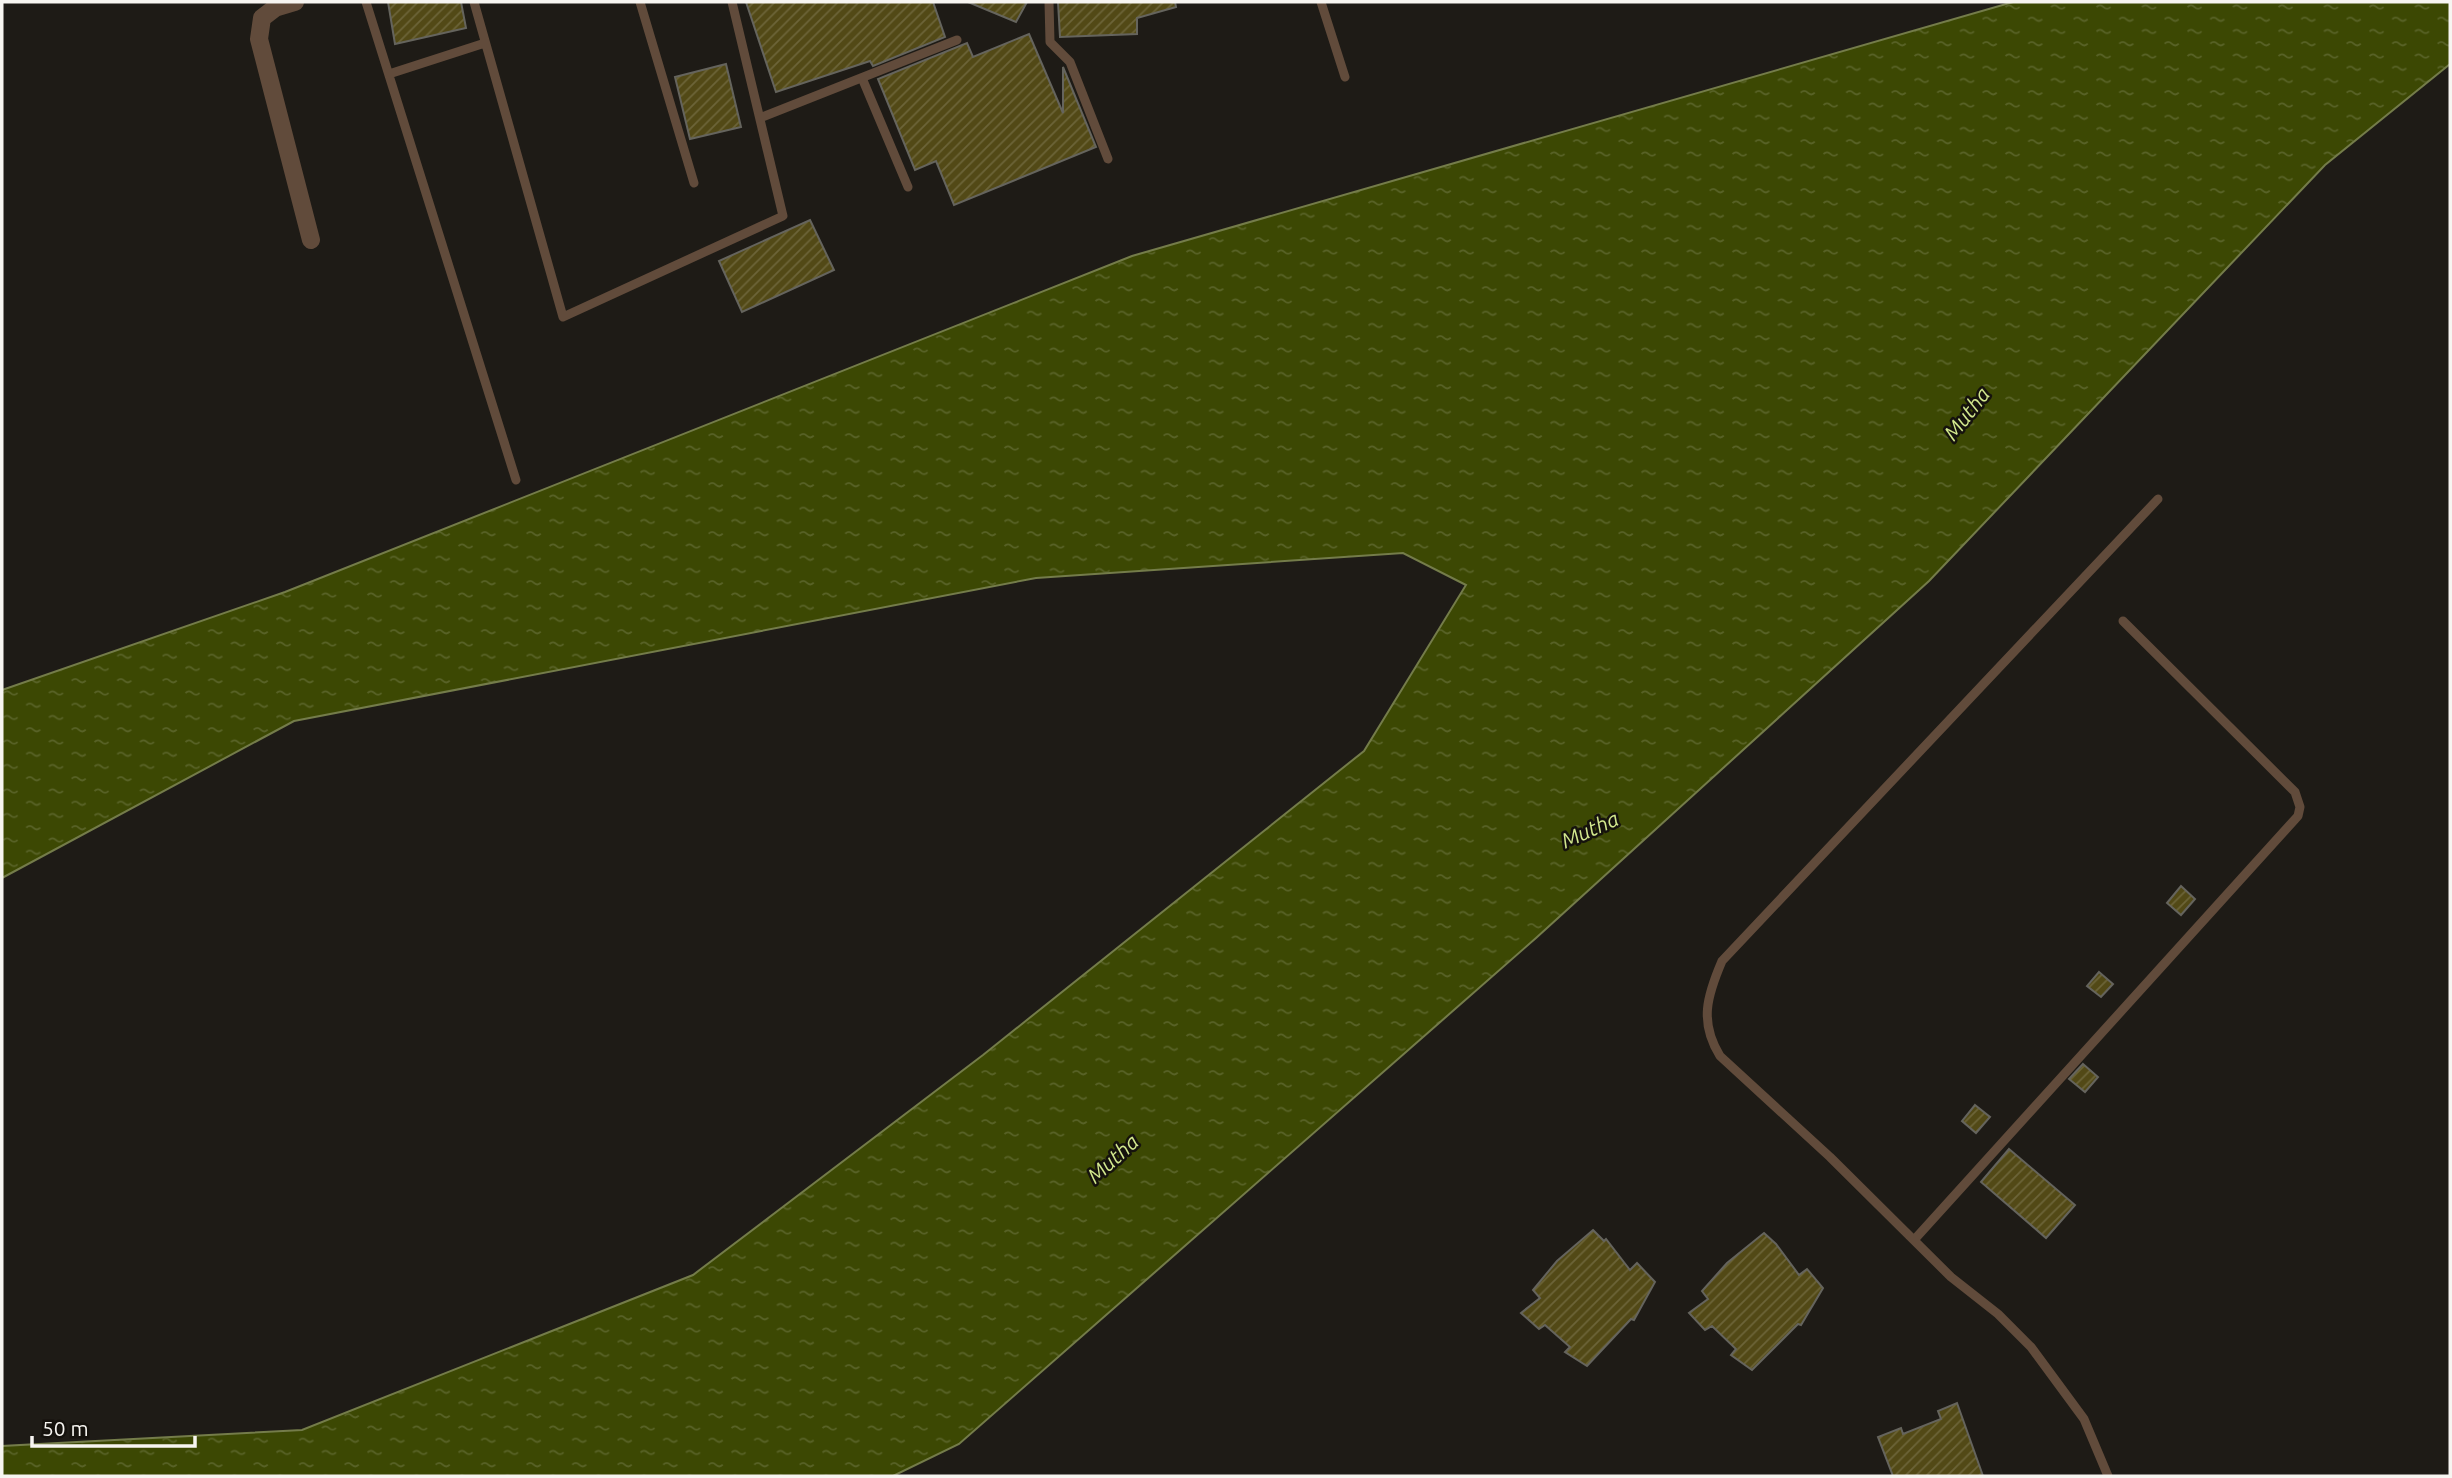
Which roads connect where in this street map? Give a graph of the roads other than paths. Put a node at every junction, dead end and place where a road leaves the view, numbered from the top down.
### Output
1 (295, 2) edge
2 (366, 2) edge
3 (474, 2) edge
4 (640, 2) edge
5 (732, 2) edge
6 (1049, 2) edge
7 (1321, 2) edge
8 (957, 40) dead end
9 (485, 43) junction
10 (388, 74) junction
11 (1345, 77) dead end
12 (862, 78) junction
13 (760, 118) junction
14 (1108, 159) dead end
15 (694, 183) dead end
16 (908, 187) dead end
17 (311, 240) dead end
18 (516, 480) dead end
19 (2158, 499) dead end
20 (2123, 621) dead end
21 (1913, 1240) junction
22 (2108, 1476) edge

1 - 17 street
2 - 10 lane
3 - 9 lane
4 - 15 lane
5 - 13 lane
6 - 14 lane
7 - 11 lane
8 - 12 lane
9 - 10 lane
9 - 13 lane
10 - 18 lane
12 - 13 lane
12 - 16 lane
19 - 21 lane
20 - 21 lane
21 - 22 lane

